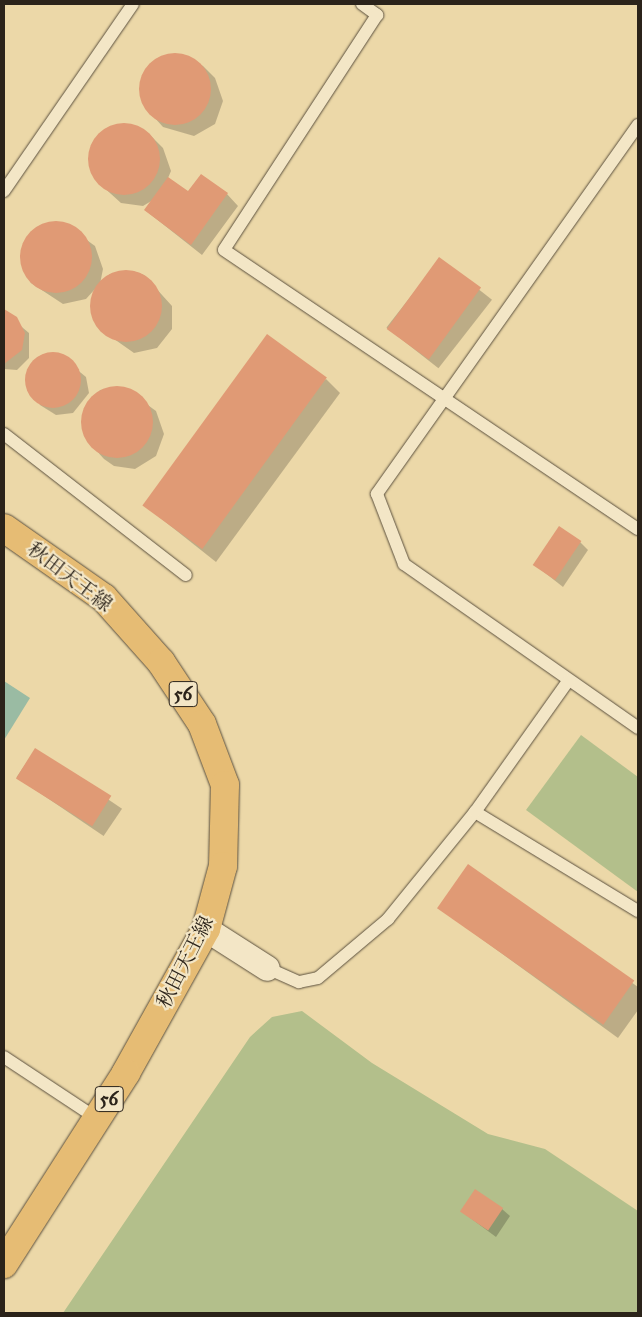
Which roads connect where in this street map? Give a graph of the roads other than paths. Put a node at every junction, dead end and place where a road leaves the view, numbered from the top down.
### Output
1 (133, 4) edge
2 (362, 4) edge
3 (638, 125) edge
4 (4, 191) edge
5 (444, 398) junction
6 (4, 434) edge
7 (4, 528) edge
8 (638, 529) edge
9 (186, 575) dead end
10 (568, 681) junction
11 (638, 728) edge
12 (475, 812) junction
13 (638, 910) edge
14 (206, 929) junction
15 (268, 968) joint
16 (4, 1058) edge
17 (96, 1118) junction
18 (4, 1264) edge

1 - 4 lane
2 - 5 lane
3 - 5 lane
5 - 8 lane
5 - 10 lane
6 - 9 lane
7 - 14 main road, 秋田天王線 / 56
10 - 11 lane
10 - 12 lane
12 - 13 lane
12 - 15 lane
14 - 15 street
14 - 17 main road, 秋田天王線 / 56
16 - 17 lane
17 - 18 main road, 秋田天王線 / 56

